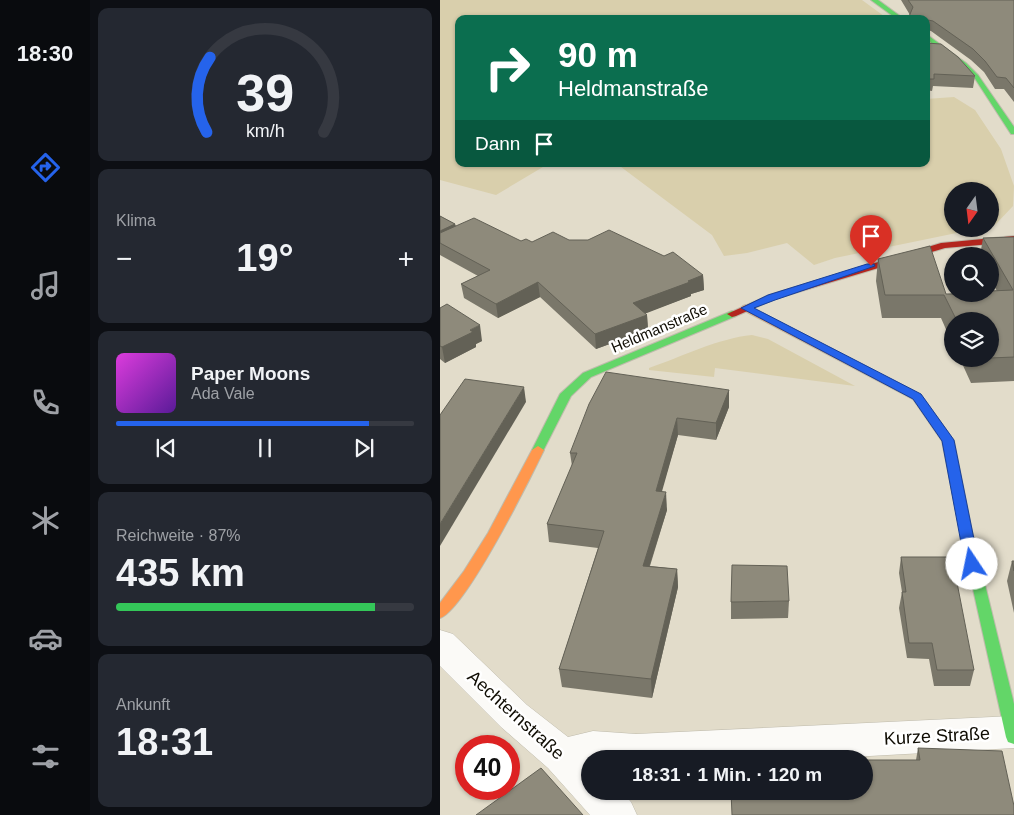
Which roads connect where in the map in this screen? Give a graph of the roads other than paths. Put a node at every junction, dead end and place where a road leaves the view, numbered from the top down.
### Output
1 (874, 0) edge
2 (895, 15) edge
3 (930, 39) edge
4 (1008, 115) edge
5 (1014, 132) edge
6 (1014, 239) edge
7 (746, 308) junction
8 (440, 612) edge
9 (440, 644) edge
10 (1013, 735) edge
11 (562, 756) junction
12 (581, 777) edge
13 (602, 800) edge
14 (616, 815) edge

1 - 2 street
3 - 4 street
4 - 5 street
6 - 7 street, Heldmanstraße
7 - 8 street, Heldmanstraße
7 - 10 street
9 - 11 street, Aechternstraße
10 - 11 street, Kurze Straße
11 - 12 street, Aechternstraße
13 - 14 street

